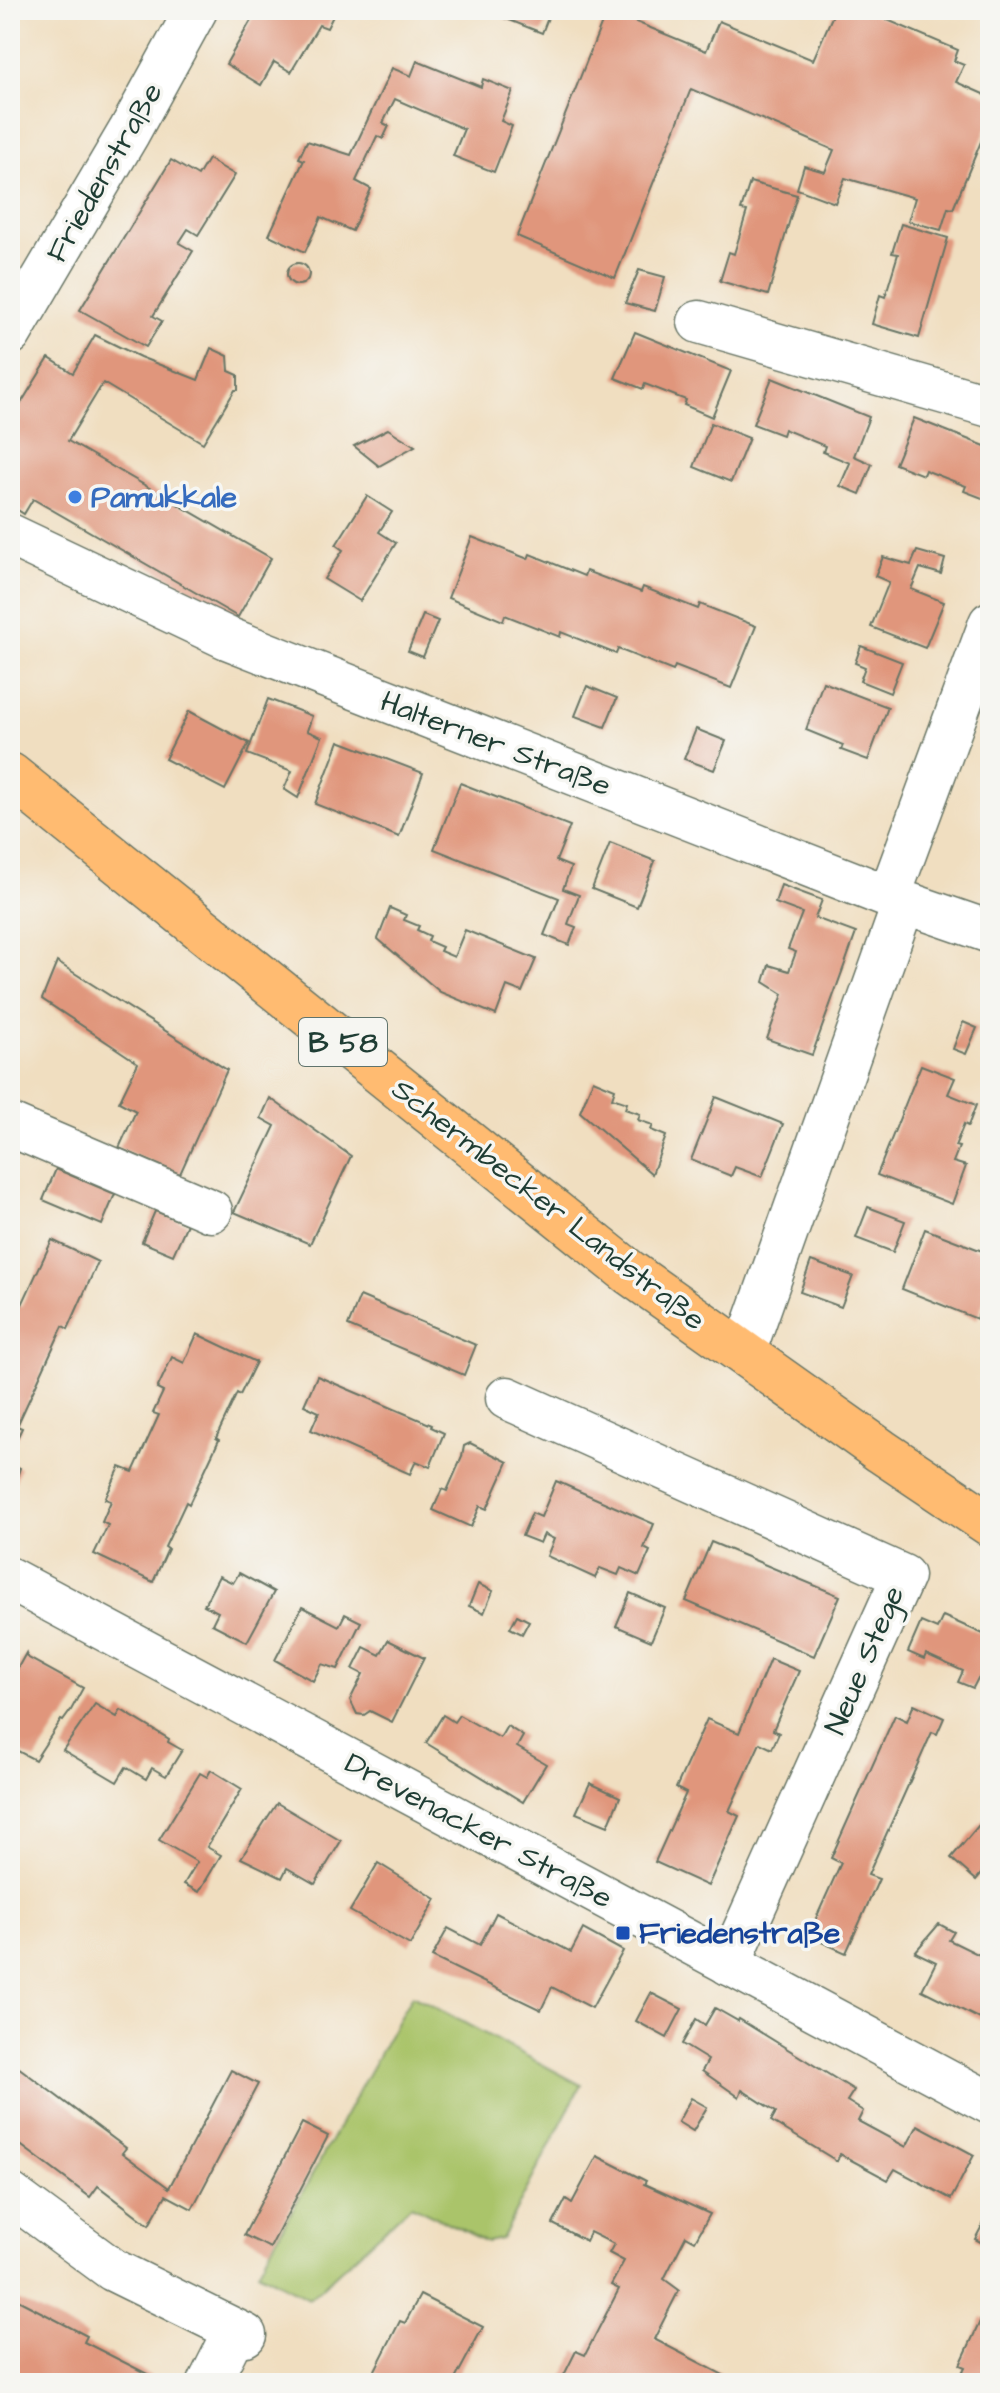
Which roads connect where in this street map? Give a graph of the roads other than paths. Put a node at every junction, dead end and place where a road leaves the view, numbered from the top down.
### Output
1 (196, 10) edge
2 (699, 322) dead end
3 (10, 334) edge
4 (990, 406) edge
5 (10, 535) edge
6 (990, 623) edge
7 (10, 775) edge
8 (897, 899) junction
9 (990, 932) edge
10 (10, 1125) edge
11 (211, 1211) dead end
12 (744, 1353) junction
13 (507, 1398) dead end
14 (990, 1524) edge
15 (10, 1579) edge
16 (729, 1964) junction
17 (990, 2103) edge
18 (10, 2194) edge
19 (209, 2383) edge

1 - 3 street, Friedenstraße
2 - 4 street
5 - 8 street, Halterner Straße
6 - 8 street
7 - 12 main road, Schermbecker Landstraße / B 58
8 - 9 street, Halterner Straße
8 - 12 street
10 - 11 street
12 - 14 main road, Schermbecker Landstraße
13 - 16 street, Neue Stege
15 - 16 street, Drevenacker Straße
16 - 17 street, Drevenacker Straße
18 - 19 street

